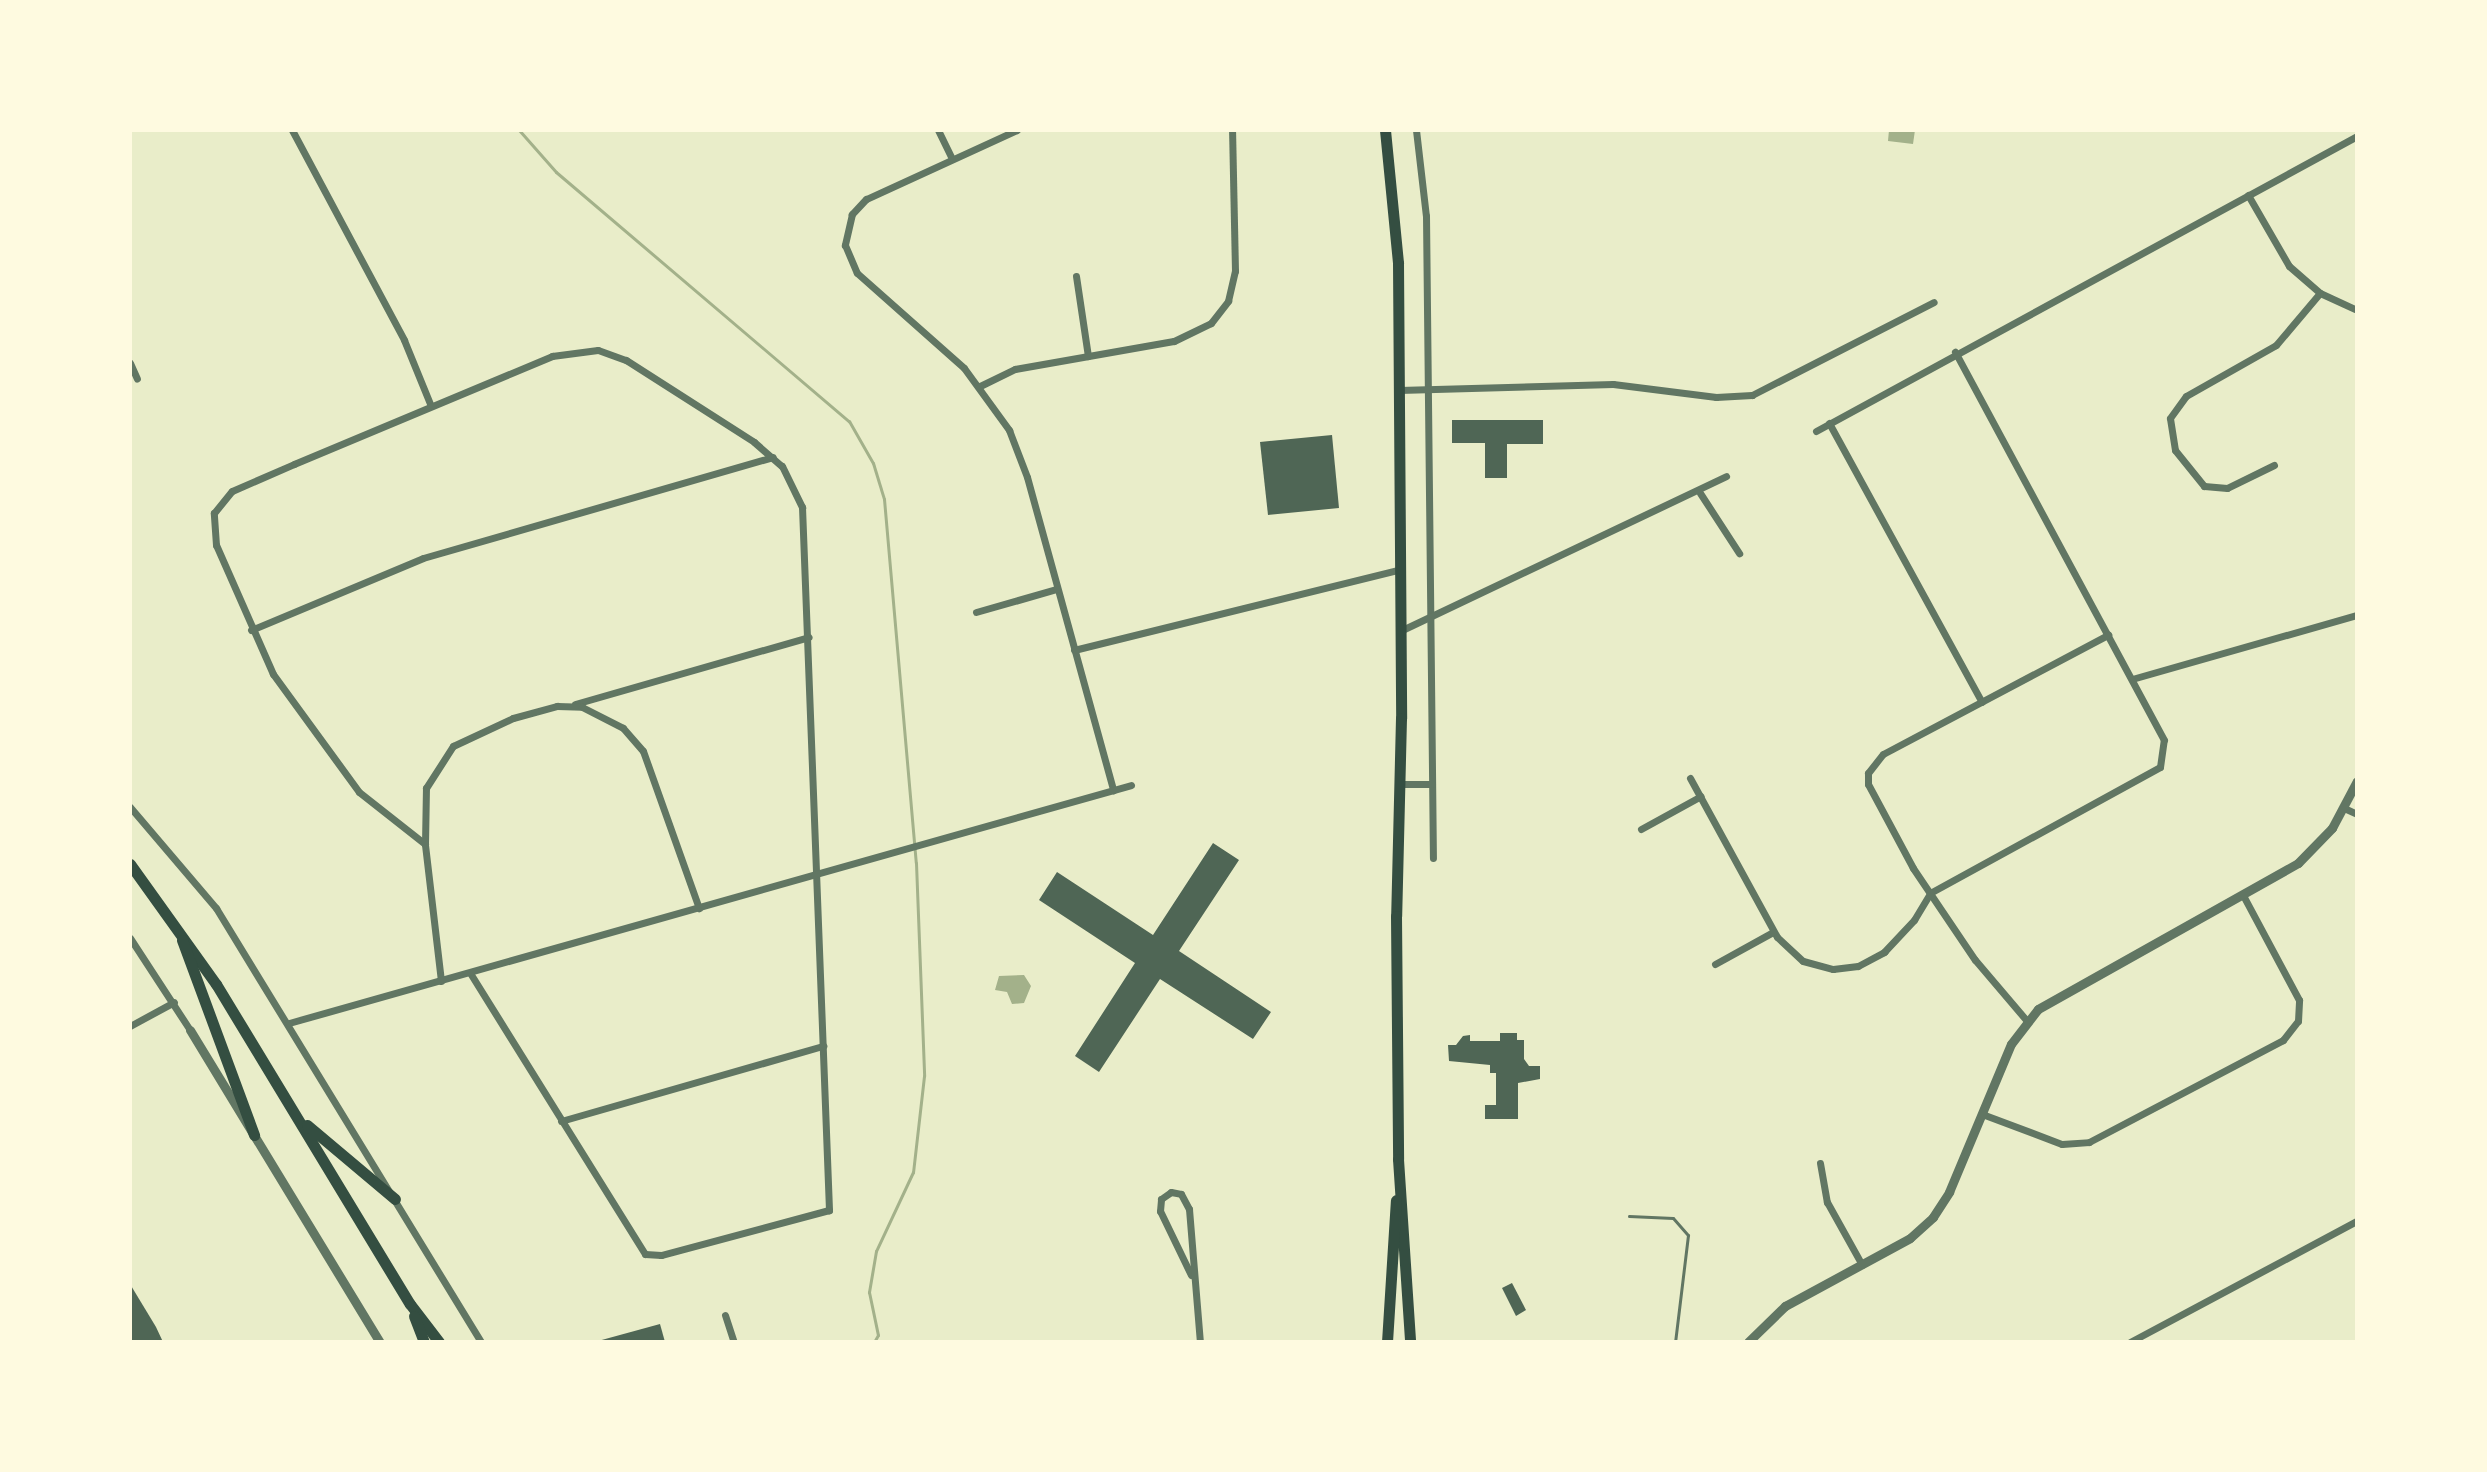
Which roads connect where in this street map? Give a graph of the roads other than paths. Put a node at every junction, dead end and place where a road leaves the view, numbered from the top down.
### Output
1 (292, 130) edge
2 (938, 130) edge
3 (1017, 130) edge
4 (1232, 130) edge
5 (1385, 130) edge
6 (1416, 130) edge
7 (2357, 136) edge
8 (951, 157) junction
9 (2248, 195) junction
10 (1076, 276) dead end
11 (2320, 293) junction
12 (1934, 302) dead end
13 (2357, 310) edge
14 (1955, 352) junction
15 (1088, 356) junction
16 (130, 363) edge
17 (137, 379) dead end
18 (980, 386) junction
19 (1428, 388) junction
20 (1399, 390) junction
21 (431, 406) junction
22 (1829, 423) junction
23 (1816, 431) dead end
24 (773, 457) junction
25 (2274, 465) dead end
26 (1726, 476) dead end
27 (1700, 493) junction
28 (1739, 553) dead end
29 (1401, 569) junction
30 (1057, 589) junction
31 (976, 612) dead end
32 (2357, 615) edge
33 (1429, 617) junction
34 (251, 630) junction
35 (1400, 631) junction
36 (2108, 635) junction
37 (809, 637) junction
38 (1074, 650) junction
39 (2132, 679) junction
40 (1982, 702) junction
41 (573, 705) junction
42 (1690, 778) dead end
43 (2357, 781) edge
44 (1400, 784) junction
45 (1432, 784) junction
46 (1131, 785) dead end
47 (1113, 790) junction
48 (1701, 796) junction
49 (2344, 808) junction
50 (132, 812) edge
51 (2357, 814) edge
52 (1641, 829) dead end
53 (425, 844) junction
54 (1433, 858) dead end
55 (130, 864) edge
56 (818, 873) junction
57 (1930, 893) junction
58 (2243, 895) junction
59 (699, 908) junction
60 (176, 925) junction
61 (1773, 932) junction
62 (130, 939) edge
63 (1715, 964) dead end
64 (470, 973) junction
65 (441, 981) junction
66 (174, 1002) junction
67 (2027, 1021) junction
68 (289, 1023) junction
69 (130, 1026) edge
70 (190, 1030) joint
71 (823, 1046) junction
72 (1982, 1114) junction
73 (297, 1116) junction
74 (561, 1121) junction
75 (254, 1135) junction
76 (1398, 1159) junction
77 (1820, 1163) dead end
78 (395, 1199) junction
79 (1629, 1216) dead end
80 (2357, 1221) edge
81 (1862, 1265) junction
82 (1191, 1275) junction
83 (410, 1304) junction
84 (725, 1315) dead end
85 (380, 1342) edge
86 (424, 1342) edge
87 (439, 1342) edge
88 (481, 1342) edge
89 (734, 1342) edge
90 (1200, 1342) edge
91 (1387, 1342) edge
92 (1410, 1342) edge
93 (1675, 1342) edge
94 (1748, 1342) edge
95 (2130, 1342) edge

1 - 21 street
2 - 8 street
3 - 8 street
4 - 15 street
5 - 20 main road
6 - 19 street
7 - 9 street
8 - 18 street
9 - 11 street
9 - 14 street
10 - 15 street
11 - 13 street
11 - 25 street
12 - 19 street
14 - 22 street
14 - 36 street
15 - 18 street
16 - 17 street
18 - 30 street
19 - 20 street
19 - 33 street
20 - 29 main road
21 - 24 street
21 - 34 street
22 - 23 street
22 - 40 street
24 - 34 street
24 - 37 street
26 - 27 street
27 - 28 street
27 - 33 street
29 - 35 main road
29 - 38 street
30 - 31 street
30 - 38 street
32 - 39 street
33 - 35 street
33 - 45 street
34 - 53 street
35 - 44 main road
36 - 39 street
36 - 40 street
37 - 41 street
37 - 56 street
38 - 47 street
39 - 57 street
40 - 57 street
41 - 53 street
41 - 59 street
42 - 48 street
43 - 49 street
44 - 45 street
44 - 76 main road
45 - 54 street
46 - 47 street
47 - 56 street
48 - 52 street
48 - 61 street
49 - 51 street
49 - 58 street
50 - 68 street
53 - 65 street
55 - 60 main road
56 - 59 street
56 - 71 street
57 - 61 street
57 - 67 street
58 - 67 street
58 - 72 street
59 - 64 street
60 - 73 main road
60 - 75 main road
61 - 63 street
62 - 66 street
64 - 65 street
64 - 74 street
65 - 68 street
66 - 69 street
66 - 70 street
67 - 72 street
68 - 78 street
70 - 75 street
71 - 74 street
71 - 74 street
72 - 81 street
73 - 78 main road
73 - 83 main road
75 - 85 street
76 - 91 main road
76 - 92 main road
77 - 81 street
78 - 88 street
79 - 93 lane
80 - 95 street
81 - 94 street
82 - 82 street
82 - 90 street
83 - 86 main road
83 - 87 main road
84 - 89 street

